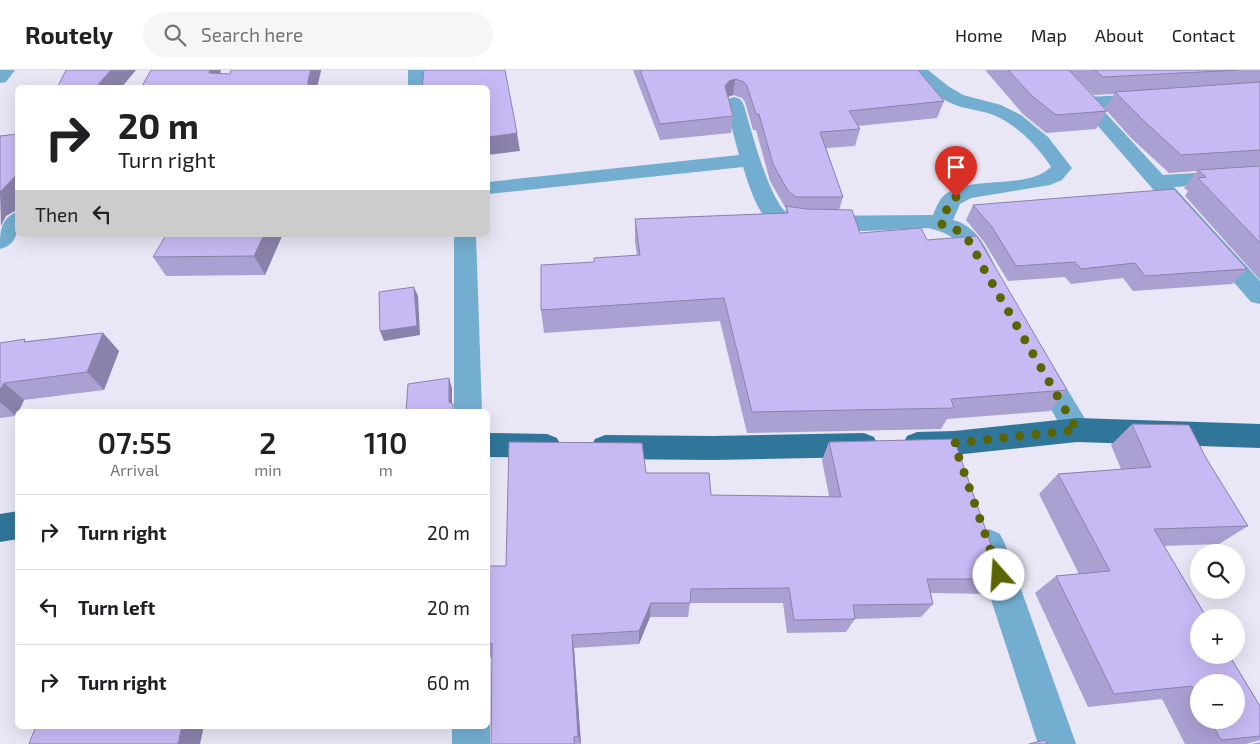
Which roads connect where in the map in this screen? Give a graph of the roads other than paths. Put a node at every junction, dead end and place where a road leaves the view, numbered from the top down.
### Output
1 (6, 70) edge
2 (416, 70) edge
3 (917, 70) edge
4 (0, 78) edge
5 (417, 85) edge
6 (1164, 98) edge
7 (734, 103) dead end
8 (752, 160) junction
9 (1260, 175) edge
10 (1158, 182) junction
11 (490, 188) edge
12 (15, 223) edge
13 (941, 224) junction
14 (465, 237) edge
15 (0, 242) edge
16 (996, 288) edge
17 (1257, 288) edge
18 (1029, 347) edge
19 (468, 409) edge
20 (1077, 430) junction
21 (1260, 436) edge
22 (490, 445) edge
23 (980, 518) edge
24 (15, 526) edge
25 (0, 528) edge
26 (470, 729) edge
27 (471, 744) edge
28 (1057, 744) edge

1 - 4 street
2 - 5 street
3 - 13 street
6 - 10 street
7 - 8 street
8 - 11 street
8 - 13 street
9 - 10 street
10 - 17 street
12 - 15 street
13 - 16 street
14 - 19 street
18 - 20 street
20 - 21 main road
20 - 22 main road
23 - 28 street
24 - 25 main road
26 - 27 street

